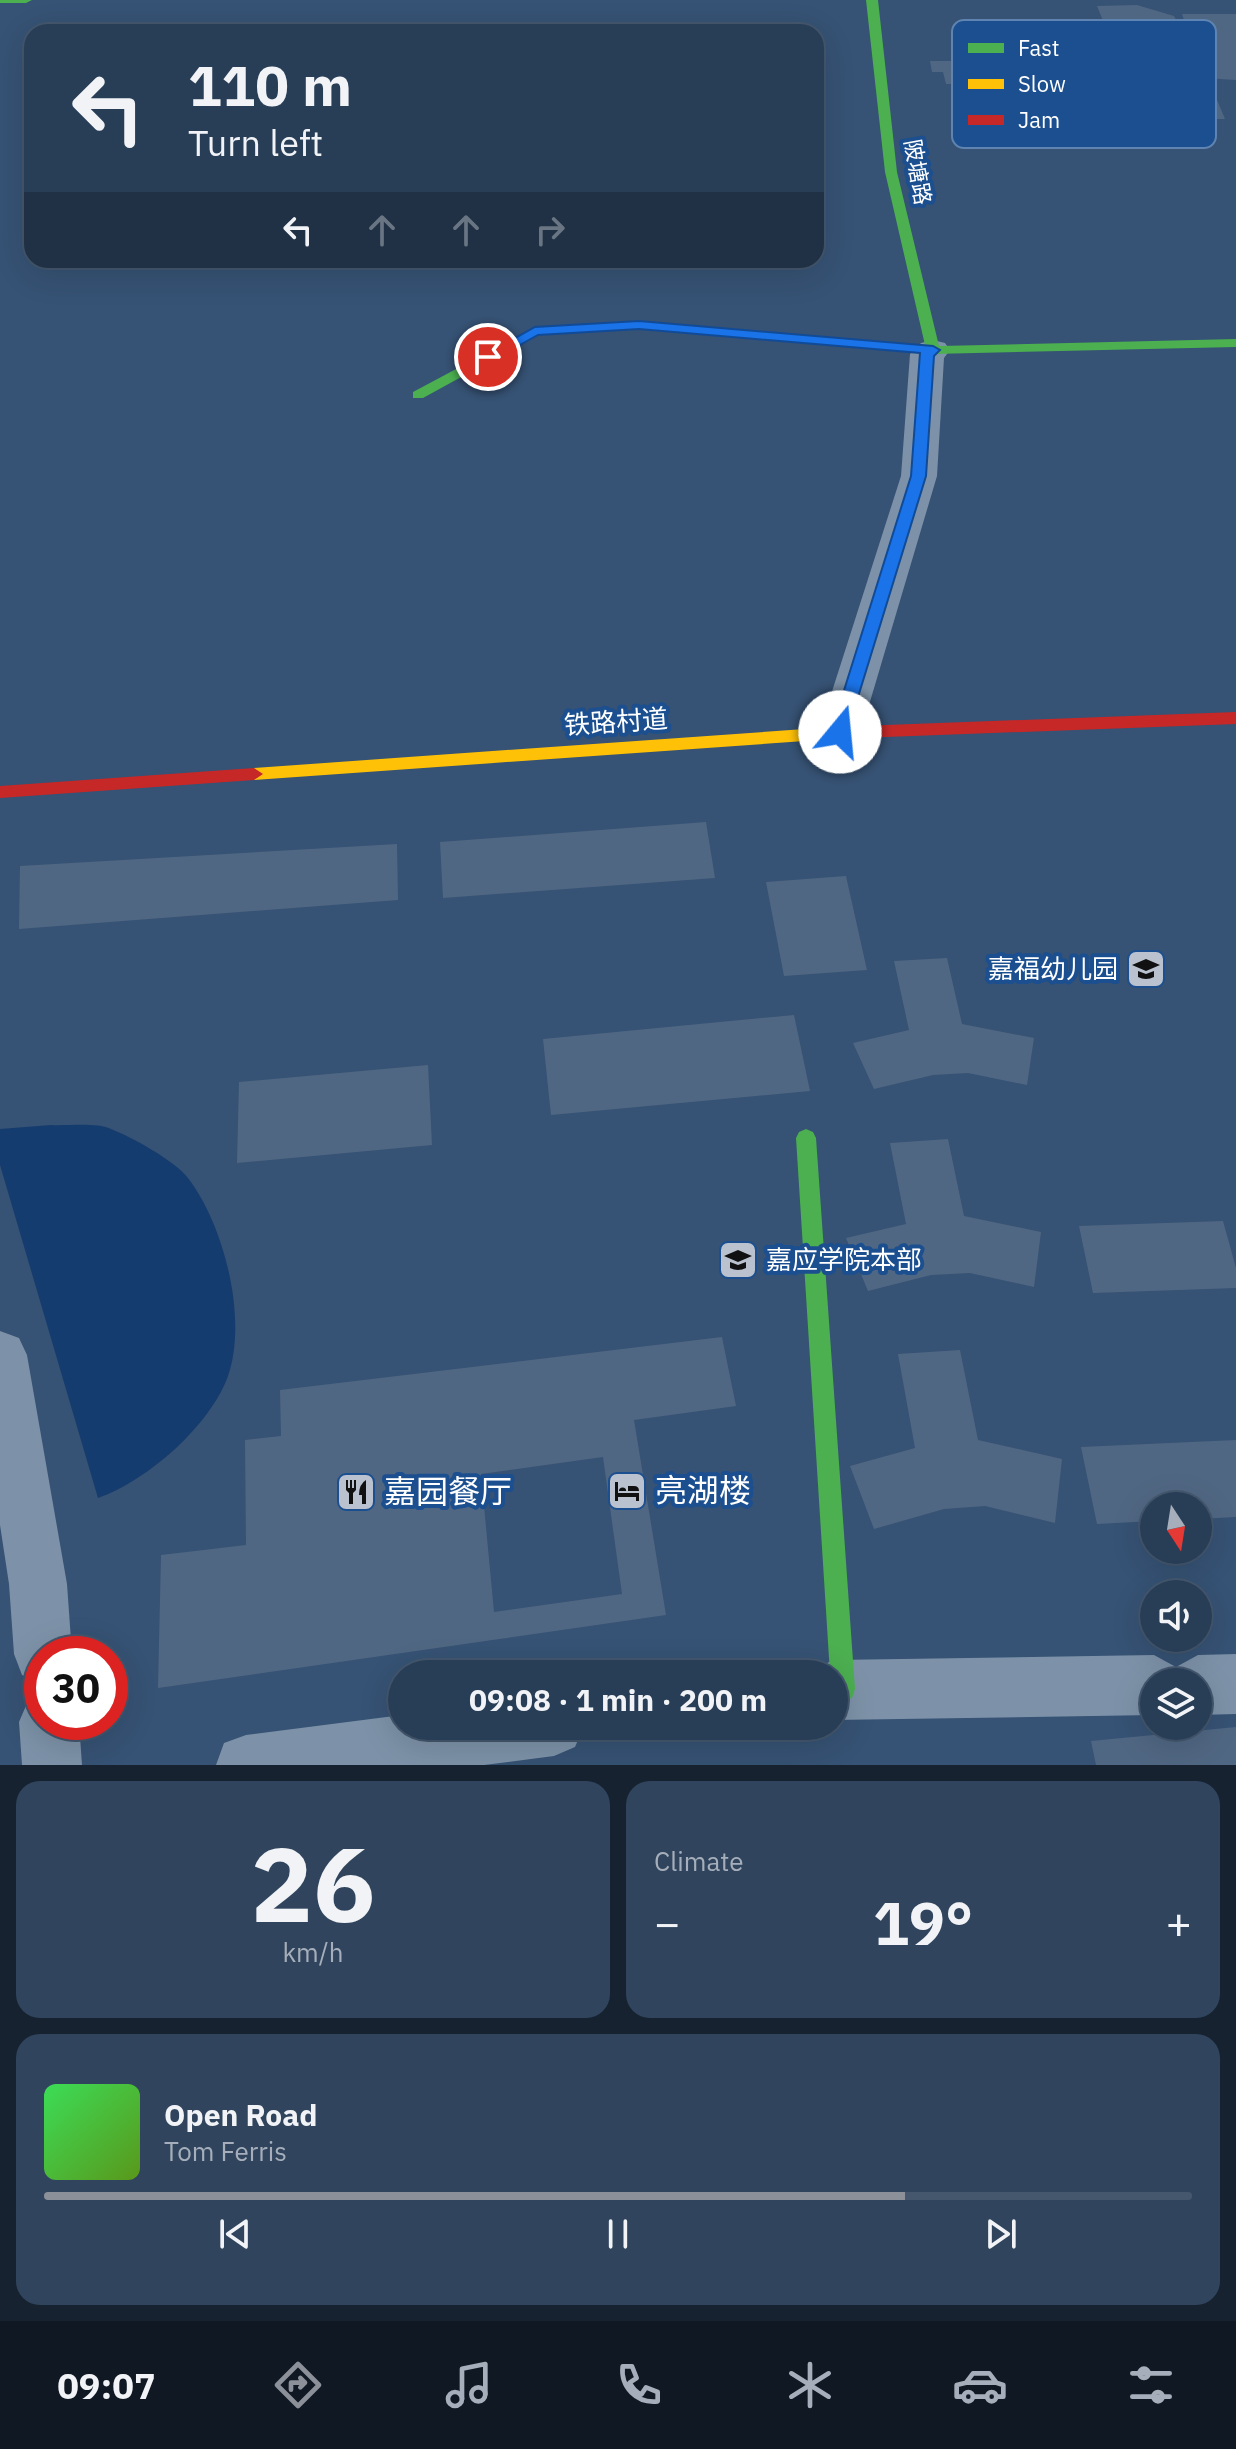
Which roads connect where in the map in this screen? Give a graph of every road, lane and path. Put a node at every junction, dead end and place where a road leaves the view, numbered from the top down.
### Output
1 (0, 0) edge
2 (26, 0) edge
3 (872, 0) edge
4 (1236, 343) edge
5 (933, 350) junction
6 (418, 395) dead end
7 (1236, 718) edge
8 (840, 732) junction
9 (0, 792) edge
10 (806, 1138) dead end
11 (0, 1355) edge
12 (42, 1636) edge
13 (836, 1660) edge
14 (1236, 1684) edge
15 (1140, 1685) edge
16 (1212, 1685) edge
17 (848, 1690) edge
18 (50, 1740) edge
19 (443, 1740) edge
20 (52, 1765) edge
21 (246, 1765) edge

1 - 2 street
3 - 5 street, 陂塘路
4 - 5 street
5 - 6 street
5 - 8 street
7 - 8 street, 铁路村道
8 - 9 street, 铁路村道
10 - 13 street
11 - 12 street
14 - 16 street
15 - 17 street
18 - 20 street
19 - 21 street

